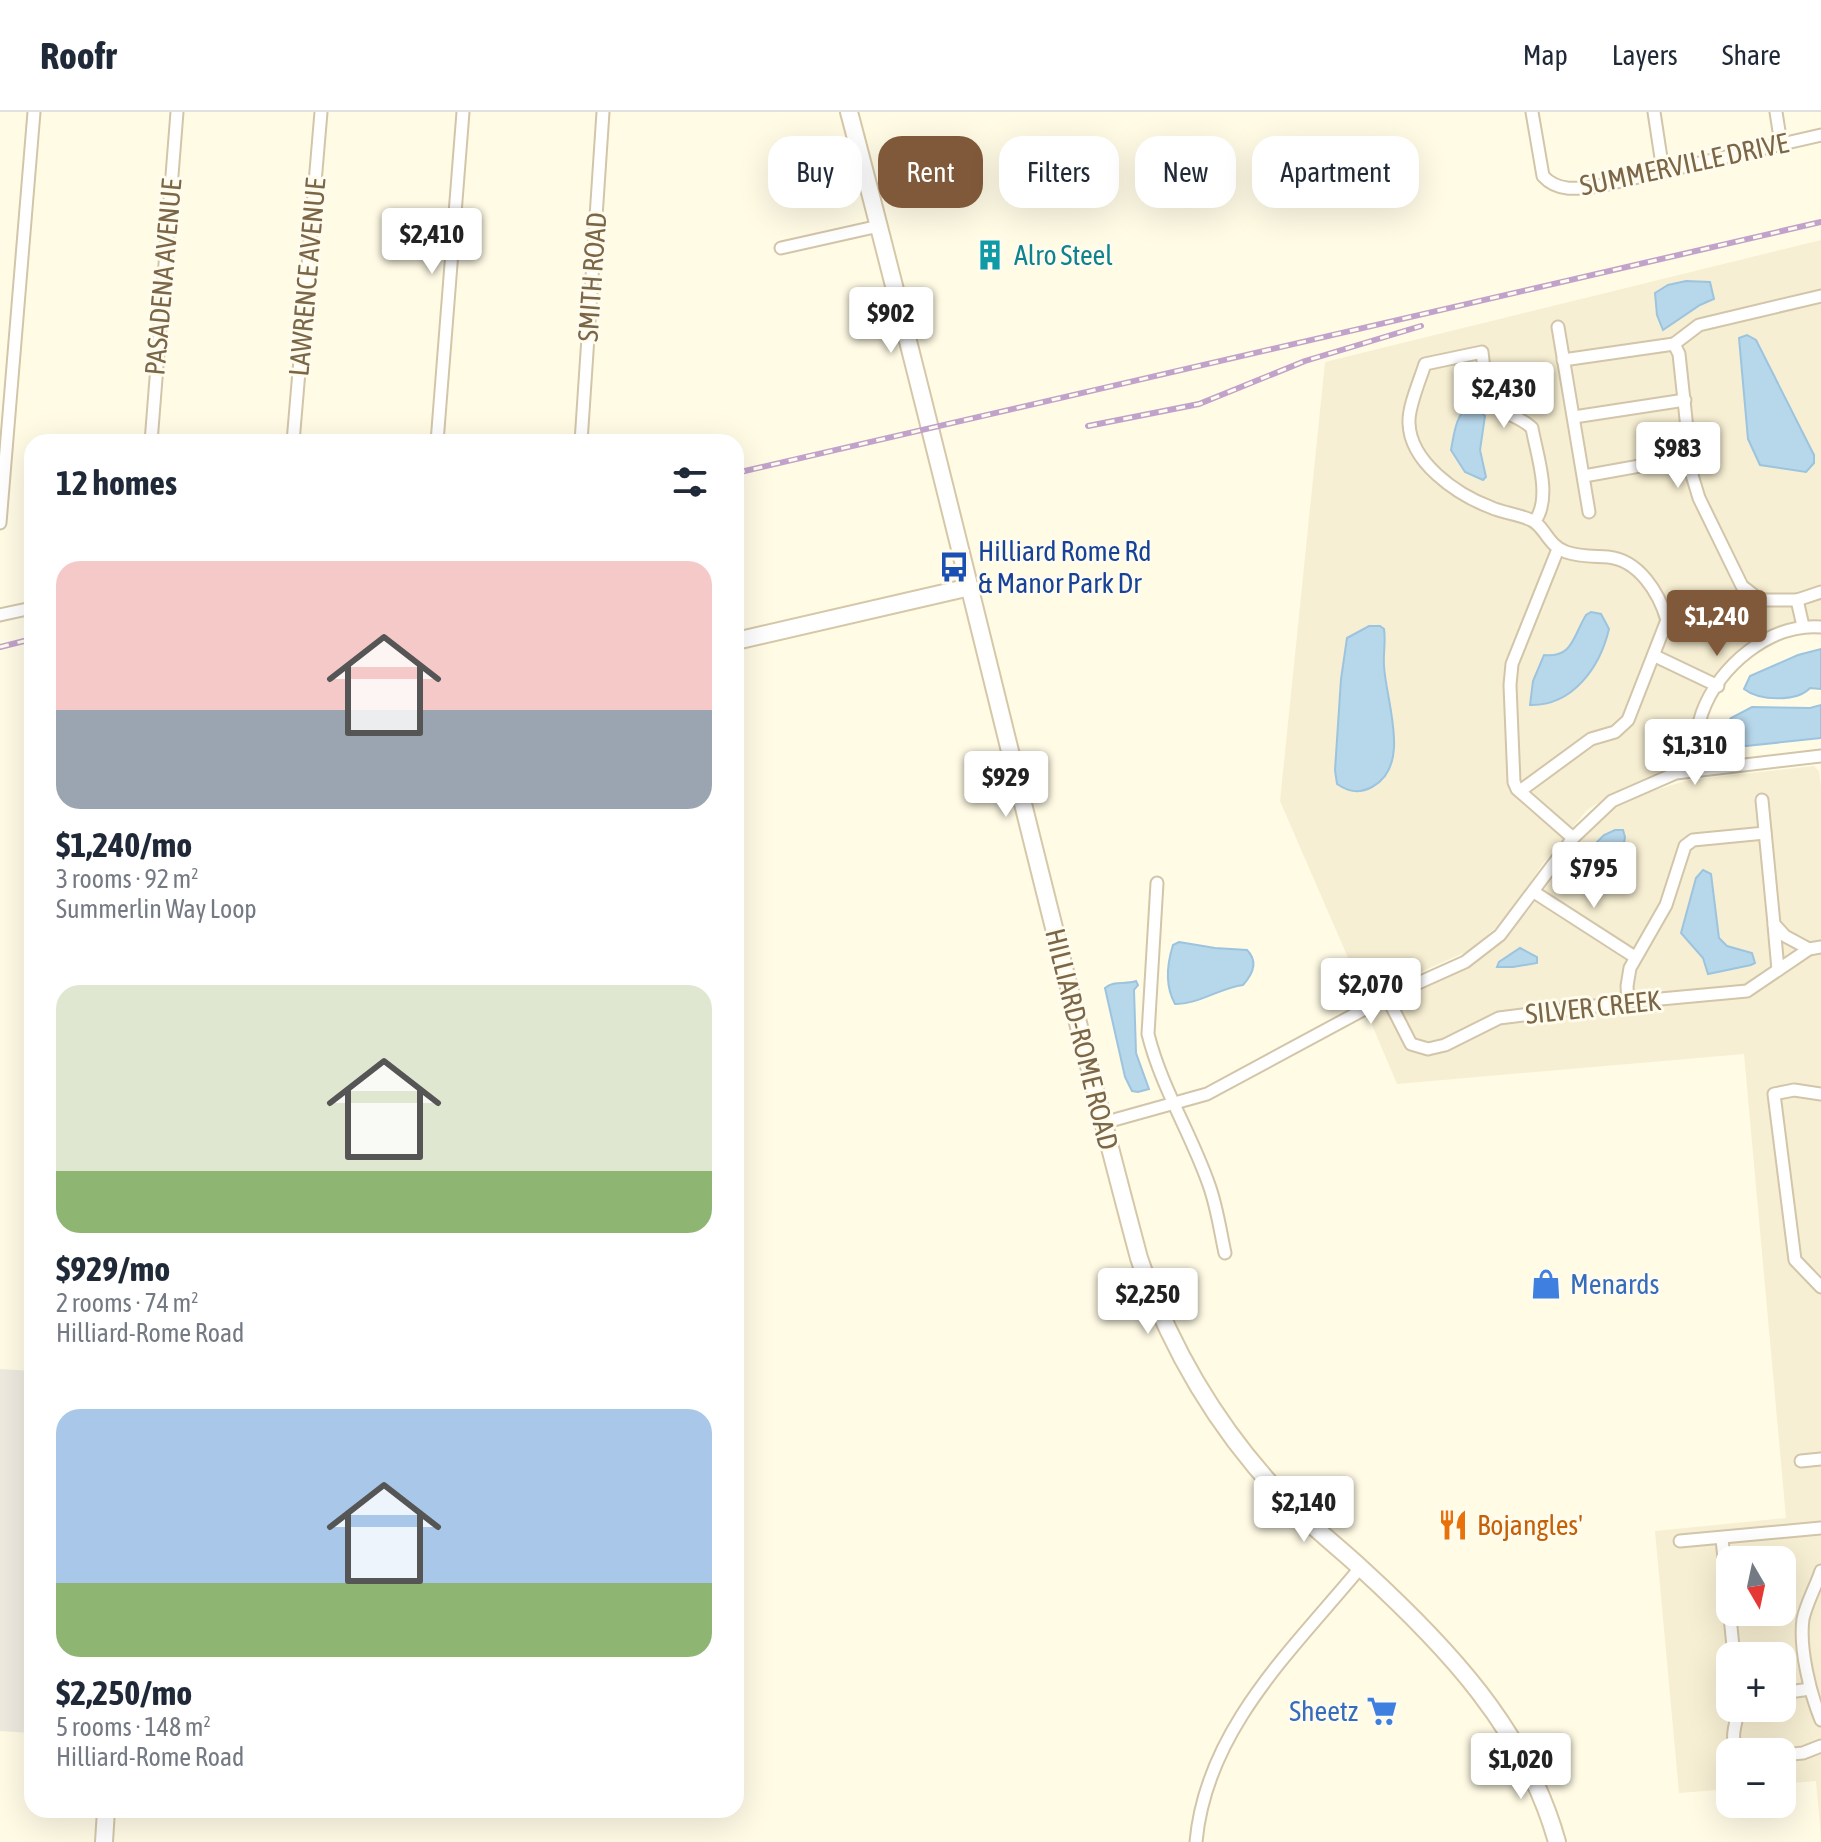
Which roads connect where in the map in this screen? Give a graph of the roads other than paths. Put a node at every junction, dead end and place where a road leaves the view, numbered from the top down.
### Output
1 (34, 112) edge
2 (177, 112) edge
3 (321, 112) edge
4 (463, 112) edge
5 (603, 112) edge
6 (849, 112) edge
7 (1532, 112) edge
8 (1654, 112) edge
9 (1776, 112) edge
10 (1821, 135) edge
11 (1781, 144) junction
12 (1663, 171) junction
13 (879, 226) junction
14 (781, 248) dead end
15 (1821, 296) edge
16 (1558, 327) dead end
17 (1674, 344) junction
18 (1563, 360) junction
19 (1685, 400) junction
20 (1574, 417) junction
21 (152, 434) edge
22 (294, 434) edge
23 (438, 434) edge
24 (582, 434) edge
25 (1690, 457) junction
26 (1584, 476) junction
27 (1589, 512) dead end
28 (1535, 521) junction
29 (0, 523) edge
30 (1558, 549) junction
31 (970, 587) junction
32 (1821, 592) edge
33 (1797, 600) junction
34 (24, 610) edge
35 (0, 615) edge
36 (1803, 626) junction
37 (1821, 627) edge
38 (744, 639) edge
39 (1655, 656) junction
40 (1718, 686) junction
41 (1821, 756) edge
42 (1695, 769) junction
43 (1520, 791) junction
44 (1762, 800) dead end
45 (1765, 833) junction
46 (1573, 838) junction
47 (1157, 883) dead end
48 (1534, 892) junction
49 (1774, 924) junction
50 (1815, 948) edge
51 (1635, 957) junction
52 (1778, 970) junction
53 (1387, 997) junction
54 (1628, 1002) junction
55 (1821, 1094) edge
56 (1173, 1105) junction
57 (1103, 1123) junction
58 (1225, 1253) dead end
59 (1821, 1287) edge
60 (1821, 1459) edge
61 (1801, 1461) dead end
62 (1821, 1528) edge
63 (1722, 1539) junction
64 (1680, 1541) dead end
65 (1360, 1568) junction
66 (1821, 1571) edge
67 (1733, 1642) edge
68 (1810, 1689) junction
69 (1796, 1691) edge
70 (1821, 1720) edge
71 (1821, 1746) edge
72 (1796, 1754) edge
73 (106, 1818) edge
74 (104, 1842) edge
75 (1196, 1842) edge
76 (1557, 1842) edge

1 - 29 street
2 - 21 street, PASADENA AVENUE
3 - 22 street, LAWRENCE AVENUE
4 - 23 street
5 - 24 street, SMITH ROAD
6 - 13 main road, HILLIARD-ROME ROAD
7 - 12 street, SUMMERVILLE DRIVE
8 - 12 street
9 - 11 street
10 - 11 street, SUMMERVILLE DRIVE
11 - 12 street, SUMMERVILLE DRIVE
13 - 14 street
13 - 31 main road, HILLIARD-ROME ROAD
15 - 17 street
16 - 18 street
17 - 18 street
17 - 19 street
18 - 20 street
19 - 20 street
19 - 25 street
20 - 26 street
25 - 26 street
25 - 33 street
26 - 27 street
28 - 28 street
28 - 30 street
30 - 39 street
30 - 43 street
31 - 38 main road
31 - 57 main road, HILLIARD-ROME ROAD
32 - 33 street
33 - 36 street
34 - 35 street
36 - 37 street
36 - 40 street
39 - 40 street
39 - 43 street
40 - 42 street
41 - 42 street
42 - 46 street
43 - 46 street
44 - 45 street
45 - 49 street
45 - 51 street
46 - 48 street
47 - 56 street
48 - 51 street
48 - 53 street
49 - 50 street
49 - 52 street
50 - 52 street, SILVER CREEK
51 - 54 street
52 - 54 street, SILVER CREEK
53 - 54 street, SILVER CREEK
53 - 56 street
55 - 59 street
56 - 57 street
56 - 58 street
57 - 65 main road, HILLIARD-ROME ROAD
60 - 61 street
62 - 63 street
63 - 64 street
63 - 67 street
65 - 75 street
65 - 76 main road, HILLIARD-ROME ROAD
66 - 68 street
68 - 69 street
68 - 70 street
71 - 72 street
73 - 74 main road

